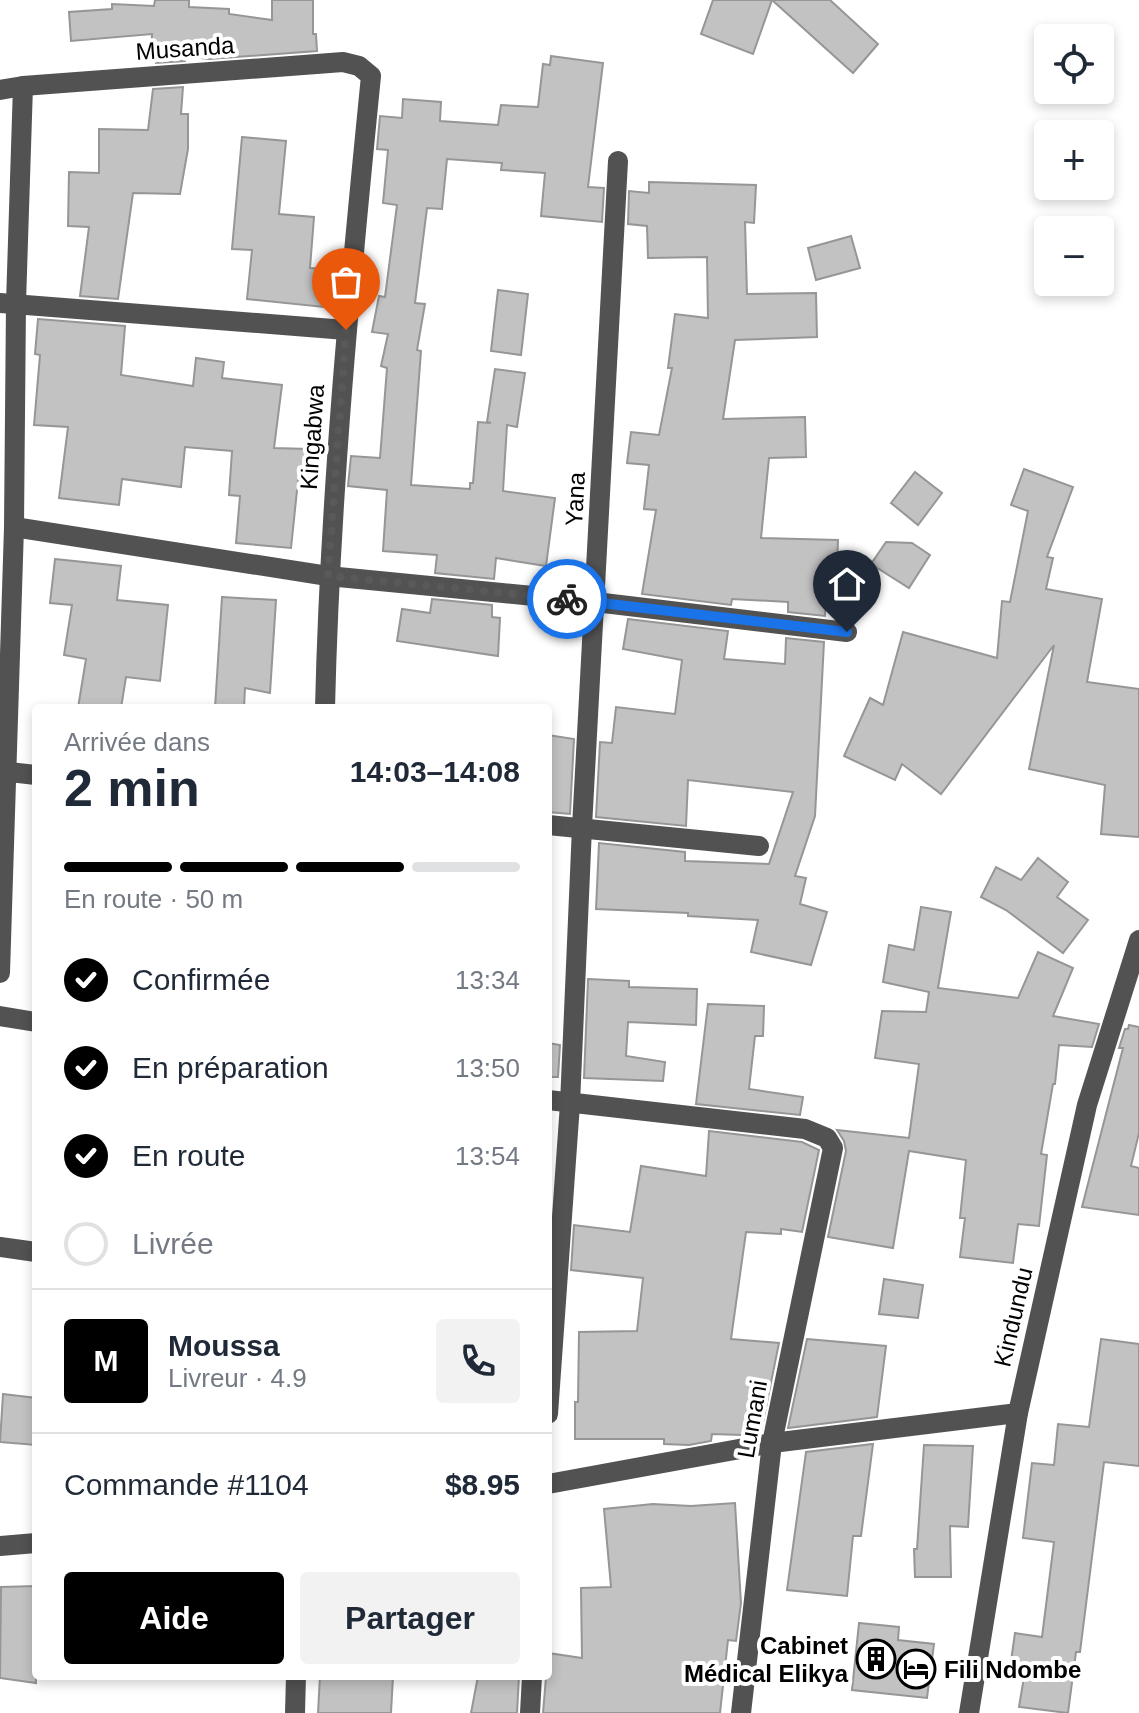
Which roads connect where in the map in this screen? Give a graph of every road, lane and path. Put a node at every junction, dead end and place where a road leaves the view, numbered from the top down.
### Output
1 (371, 76) joint
2 (23, 86) junction
3 (0, 90) edge
4 (618, 161) dead end
5 (8, 303) edge
6 (346, 330) junction
7 (14, 527) junction
8 (328, 576) junction
9 (595, 602) junction
10 (847, 632) dead end
11 (325, 704) edge
12 (4, 771) edge
13 (32, 774) edge
14 (552, 825) edge
15 (582, 827) junction
16 (759, 846) dead end
17 (1139, 940) edge
18 (0, 973) edge
19 (0, 1016) edge
20 (32, 1021) edge
21 (552, 1101) edge
22 (570, 1104) junction
23 (0, 1247) edge
24 (32, 1251) edge
25 (552, 1308) edge
26 (1018, 1413) junction
27 (772, 1443) junction
28 (552, 1483) edge
29 (32, 1543) edge
30 (0, 1546) edge
31 (296, 1680) edge
32 (532, 1680) edge
33 (295, 1713) edge
34 (530, 1713) edge
35 (741, 1713) edge
36 (969, 1713) edge

1 - 2 street, Musanda
1 - 6 street, Kingabwa
2 - 3 street, Musanda
2 - 5 street
4 - 9 street, Yana
5 - 6 street
5 - 7 street
6 - 8 street, Kingabwa
7 - 8 street
7 - 12 street
8 - 9 street
8 - 11 street, Kingabwa
9 - 10 street
9 - 15 street, Yana
12 - 13 street
12 - 18 street
14 - 15 street
15 - 16 street
15 - 22 street, Yana
17 - 26 street, Kindundu
19 - 20 street
21 - 22 street
22 - 25 street, Yana
22 - 27 street, Lumani
23 - 24 street
26 - 27 street
26 - 36 street, Kindundu
27 - 28 street
27 - 35 street, Lumani
29 - 30 street
31 - 33 street
32 - 34 street

